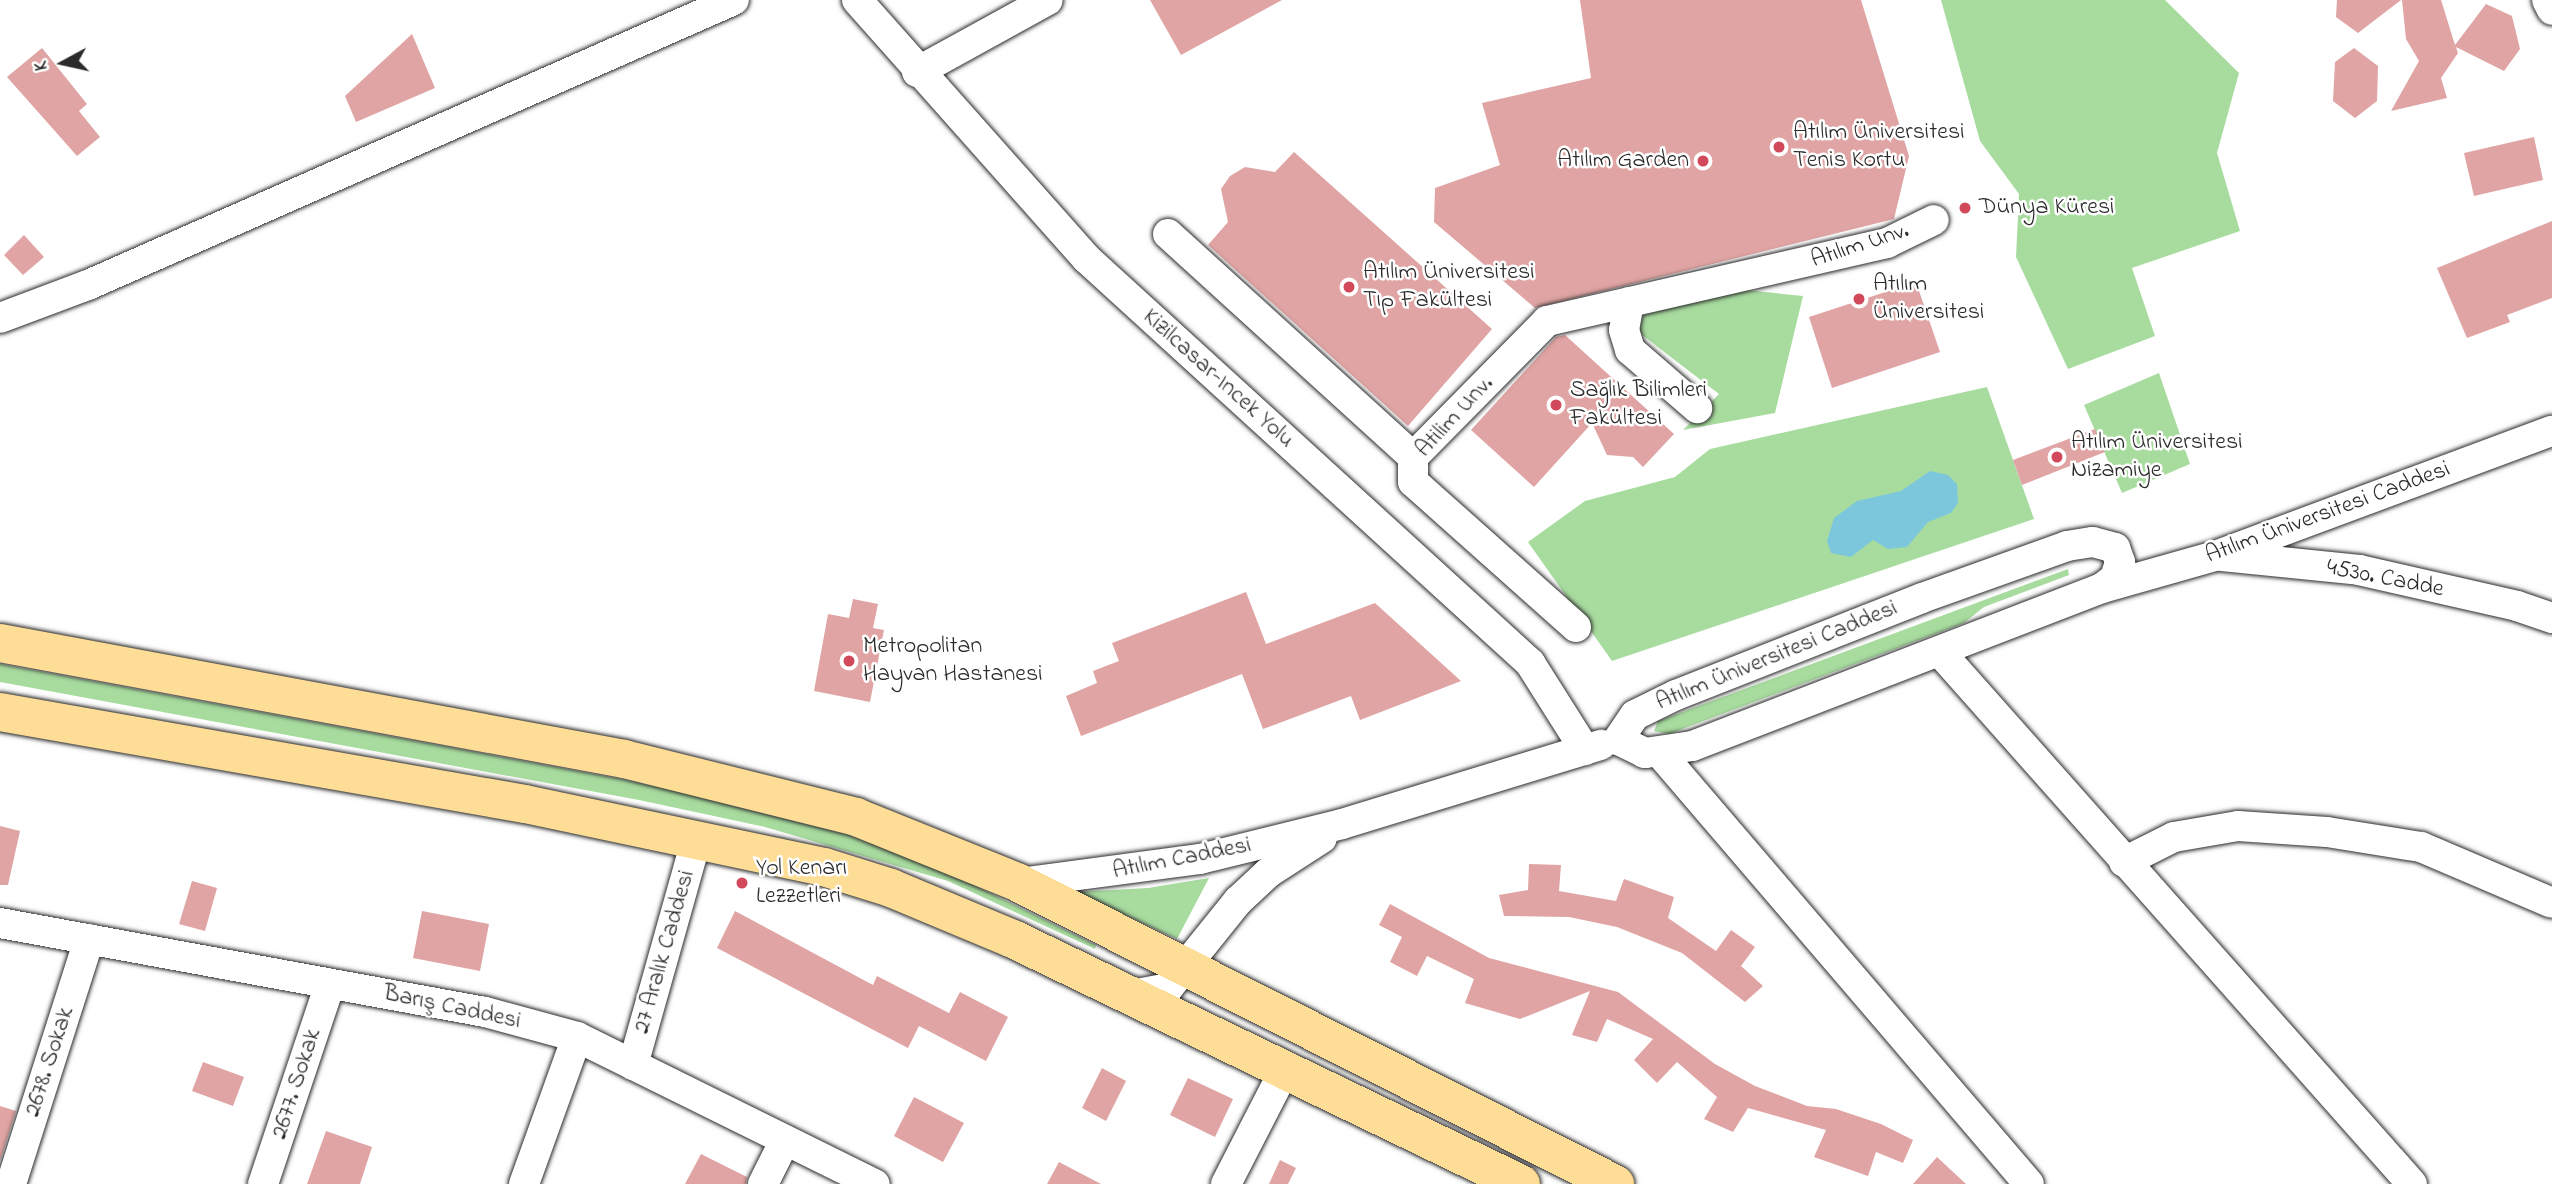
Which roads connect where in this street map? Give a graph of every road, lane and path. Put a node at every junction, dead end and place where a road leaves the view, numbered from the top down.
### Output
1 (734, 0) edge
2 (857, 0) edge
3 (1048, 0) edge
4 (2547, 0) edge
5 (2552, 10) edge
6 (917, 72) junction
7 (1934, 220) dead end
8 (1168, 234) dead end
9 (1785, 269) joint
10 (1629, 302) junction
11 (4, 309) edge
12 (1697, 408) dead end
13 (2552, 431) edge
14 (1413, 457) junction
15 (2215, 556) junction
16 (2102, 588) junction
17 (2552, 618) edge
18 (1576, 627) dead end
19 (0, 643) edge
20 (1940, 652) junction
21 (0, 712) edge
22 (1618, 740) junction
23 (1585, 750) junction
24 (1660, 753) junction
25 (1342, 824) junction
26 (697, 838) junction
27 (2124, 862) junction
28 (1020, 883) junction
29 (2552, 903) edge
30 (0, 923) edge
31 (89, 939) junction
32 (1188, 966) junction
33 (330, 984) junction
34 (1132, 995) junction
35 (578, 1037) junction
36 (633, 1065) junction
37 (1284, 1069) junction
38 (785, 1140) junction
39 (11, 1184) edge
40 (263, 1184) edge
41 (524, 1184) edge
42 (763, 1184) edge
43 (875, 1184) edge
44 (1226, 1184) edge
45 (1521, 1184) edge
46 (1615, 1184) edge
47 (2029, 1184) edge
48 (2412, 1184) edge

1 - 11 street
2 - 6 street, Kizilcasar-Incek Yolu
3 - 6 street
4 - 5 street
6 - 23 street, Kizilcasar-Incek Yolu
7 - 9 street, Atılım Unv.
8 - 14 street
9 - 10 street, Atilim Unv.
10 - 12 street
10 - 14 street, Atilim Unv.
13 - 15 street, Atılım Üniversitesi Caddesi
14 - 18 street, Atilim Unv.
15 - 16 street, Atılım Üniversitesi Caddesi
15 - 17 street, 4530. Cadde
16 - 20 street, Atılım Üniversitesi Caddesi
16 - 22 street, Atılım Üniversitesi Caddesi
19 - 28 main road
20 - 24 street, Atılım Üniversitesi Caddesi
20 - 27 street
21 - 26 main road
22 - 23 street, Atılım Caddesi
22 - 24 street, Atılım Üniversitesi Caddesi
23 - 25 street, Atılım Caddesi
24 - 47 street
25 - 28 street, Atılım Caddesi
25 - 32 street, Atılım Caddesi
26 - 34 main road
26 - 36 street, 27 Aralık Caddesi
27 - 29 street
27 - 48 street
28 - 32 main road
30 - 31 street, Barış Caddesi
31 - 33 street, Barış Caddesi
31 - 39 street, 2678. Sokak
32 - 34 street, Atılım Caddesi
32 - 46 main road
33 - 35 street, Barış Caddesi
33 - 40 street, 2677. Sokak
34 - 37 main road
35 - 36 street, Barış Caddesi
35 - 41 street
36 - 38 street, Barış Caddesi
37 - 44 street
37 - 45 main road
38 - 42 street
38 - 43 street, Barış Caddesi

